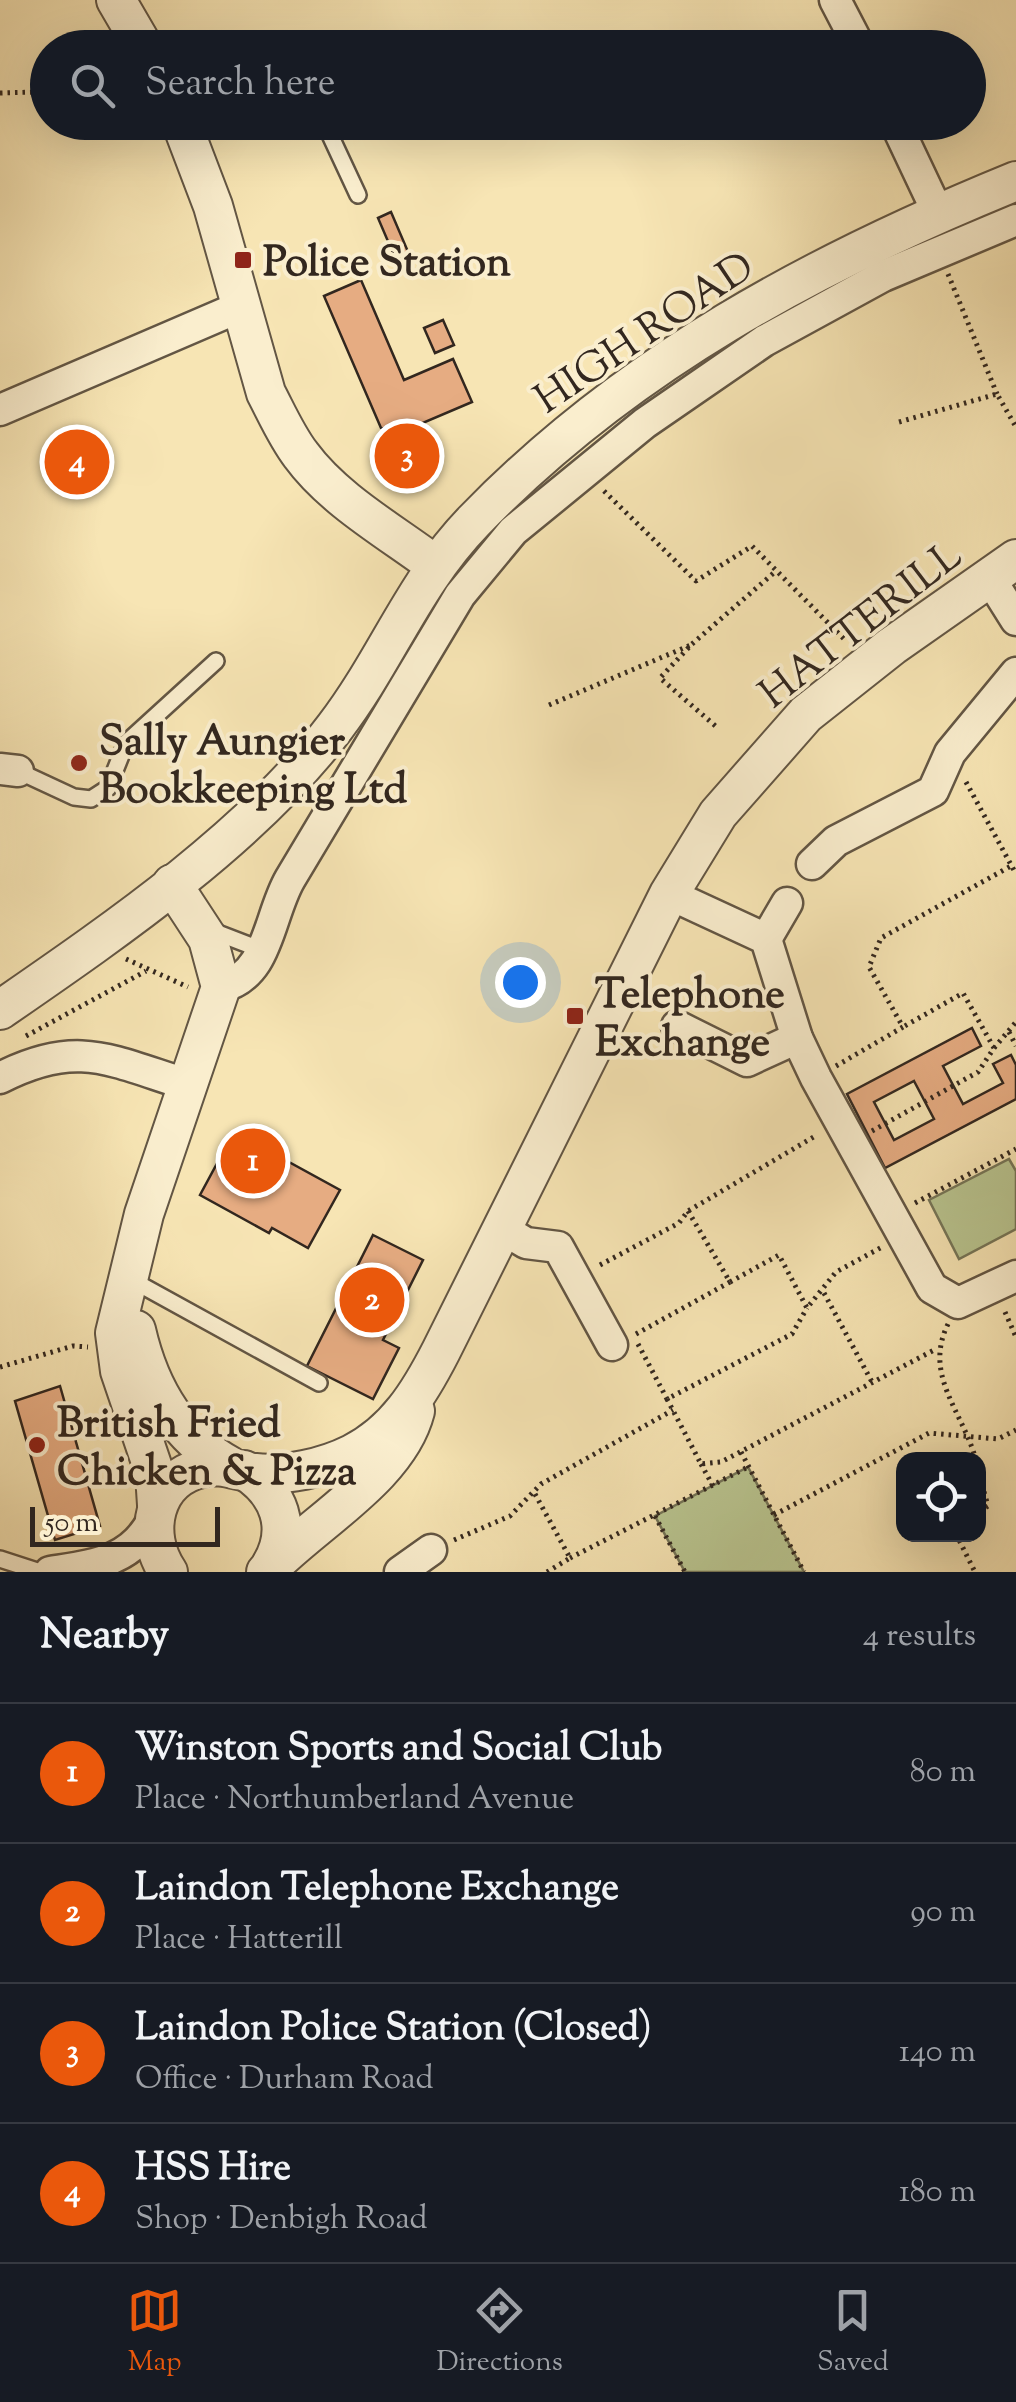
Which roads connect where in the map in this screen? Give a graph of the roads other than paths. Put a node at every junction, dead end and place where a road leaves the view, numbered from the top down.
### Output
1 (116, 0) edge
2 (835, 0) edge
3 (134, 30) edge
4 (851, 30) edge
5 (188, 140) edge
6 (332, 140) edge
7 (904, 140) edge
8 (1016, 181) edge
9 (358, 195) dead end
10 (938, 213) junction
11 (1016, 220) edge
12 (242, 306) junction
13 (0, 410) edge
14 (434, 565) junction
15 (1003, 568) edge
16 (1016, 620) edge
17 (216, 661) dead end
18 (1016, 674) edge
19 (9, 770) edge
20 (812, 864) dead end
21 (172, 884) junction
22 (669, 894) junction
23 (787, 902) dead end
24 (202, 926) junction
25 (766, 939) junction
26 (262, 950) junction
27 (221, 987) junction
28 (677, 1026) dead end
29 (797, 1038) junction
30 (10, 1049) edge
31 (189, 1085) junction
32 (0, 1096) edge
33 (501, 1228) junction
34 (1016, 1276) edge
35 (128, 1278) junction
36 (623, 1340) road end
37 (320, 1383) dead end
38 (419, 1394) junction
39 (237, 1468) junction
40 (155, 1512) junction
41 (432, 1550) road end
42 (0, 1559) edge
43 (267, 1571) edge
44 (40, 1572) edge
45 (50, 1572) edge
46 (168, 1572) edge
47 (400, 1572) edge

1 - 3 street
2 - 4 street
5 - 12 street
6 - 9 lane
7 - 10 street
8 - 10 street, HIGH ROAD
10 - 14 street, HIGH ROAD
11 - 26 street
12 - 13 street
12 - 14 street
14 - 21 street, HIGH ROAD
15 - 16 street
15 - 22 street, HATTERILL
17 - 19 lane
18 - 20 street
21 - 24 street
21 - 30 street, HIGH ROAD
22 - 25 street
22 - 33 street, HATTERILL
23 - 25 street
24 - 26 lane
24 - 27 street
25 - 29 street
26 - 27 street
27 - 31 street
28 - 29 street
29 - 34 street
30 - 31 street
30 - 32 street
31 - 35 street
33 - 36 street
33 - 38 street, HATTERILL
35 - 37 lane
35 - 39 street
35 - 40 street
38 - 39 street, HATTERILL
38 - 43 street, HATTERILL
39 - 40 street, HATTERILL
39 - 43 street, HATTERILL
40 - 45 street
40 - 46 street
41 - 47 street
42 - 44 lane

